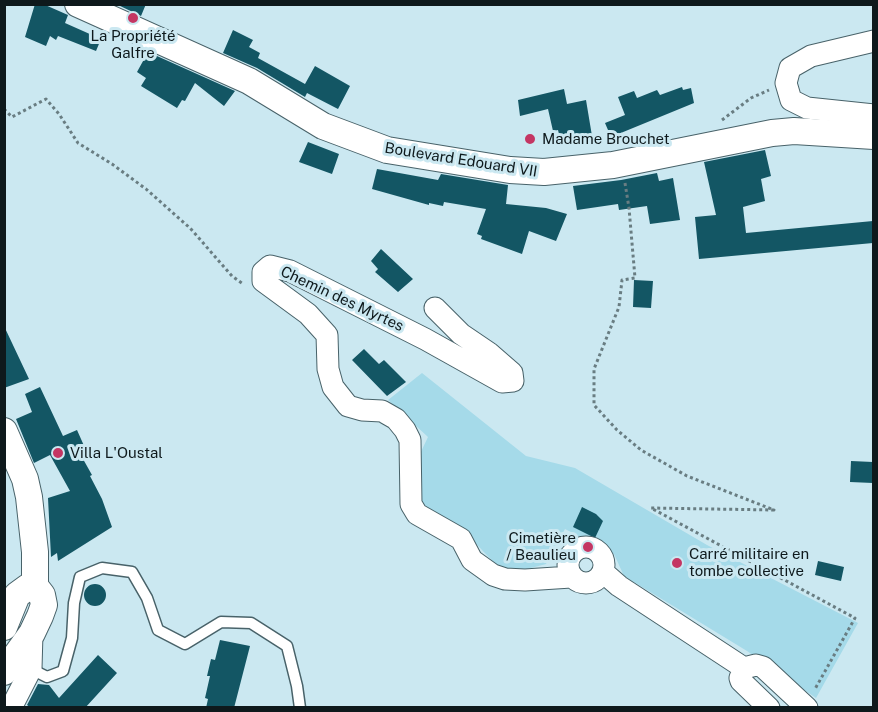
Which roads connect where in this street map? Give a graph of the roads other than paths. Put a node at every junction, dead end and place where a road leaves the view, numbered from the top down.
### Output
1 (78, 4) edge
2 (873, 41) edge
3 (873, 115) edge
4 (873, 136) edge
5 (435, 308) dead end
6 (4, 431) edge
7 (603, 572) junction
8 (571, 577) junction
9 (35, 586) junction
10 (4, 627) edge
11 (32, 633) junction
12 (744, 668) junction
13 (31, 669) junction
14 (4, 672) edge
15 (806, 707) edge
16 (10, 708) edge
17 (300, 708) edge
18 (769, 708) edge

1 - 4 street, Boulevard Edouard VII
2 - 3 street
5 - 8 street, Chemin des Myrtes
6 - 9 street
7 - 8 street
7 - 8 street
7 - 12 street
9 - 10 street
9 - 11 street
11 - 13 street
11 - 14 street
12 - 15 street
12 - 18 street
13 - 16 street
13 - 17 lane

